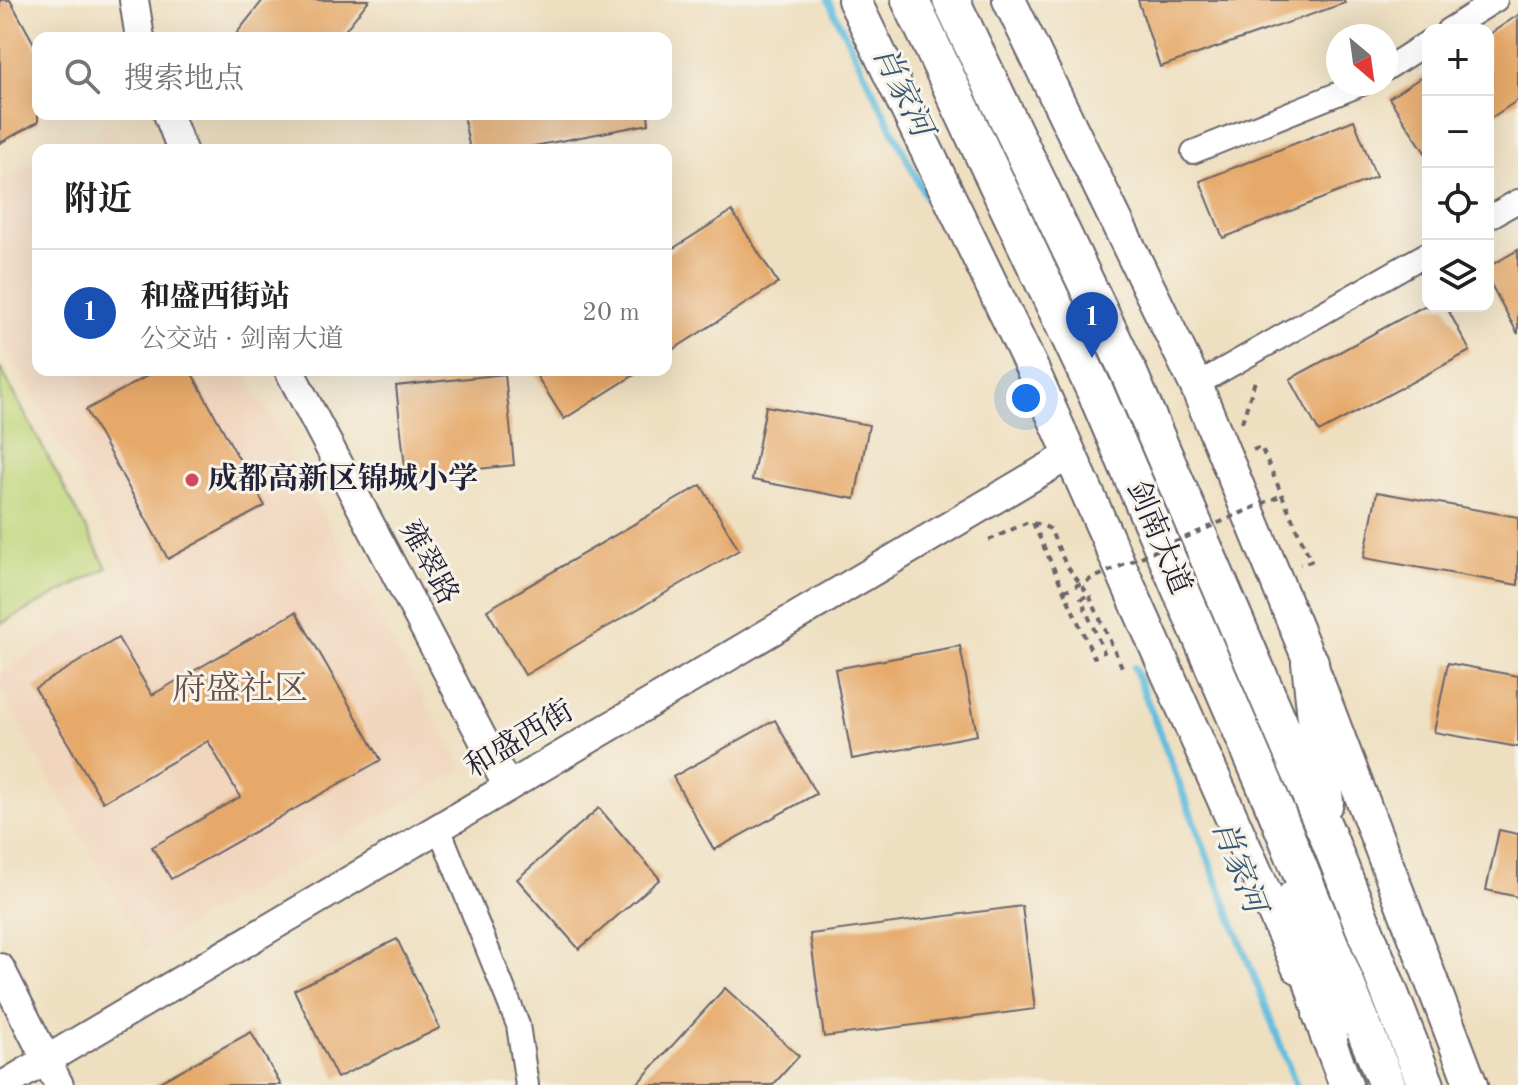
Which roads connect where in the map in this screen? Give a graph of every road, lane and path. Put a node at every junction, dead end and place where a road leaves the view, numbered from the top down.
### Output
1 (134, 0) edge
2 (854, 0) edge
3 (910, 0) edge
4 (951, 0) edge
5 (1009, 0) edge
6 (1496, 0) edge
7 (1458, 24) edge
8 (139, 32) edge
9 (1422, 46) edge
10 (1398, 61) edge
11 (1332, 96) edge
12 (170, 120) edge
13 (180, 144) edge
14 (1193, 152) dead end
15 (1518, 201) edge
16 (1494, 215) edge
17 (1422, 256) edge
18 (292, 376) edge
19 (1196, 385) junction
20 (1253, 450) dead end
21 (1071, 454) junction
22 (1282, 495) junction
23 (1033, 523) junction
24 (989, 540) dead end
25 (1295, 552) dead end
26 (1064, 591) junction
27 (1089, 595) junction
28 (1310, 662) junction
29 (1122, 667) dead end
30 (508, 787) junction
31 (1276, 811) junction
32 (439, 828) junction
33 (1329, 839) junction
34 (0, 968) edge
35 (1329, 1037) junction
36 (52, 1072) edge
37 (4, 1085) edge
38 (527, 1085) edge
39 (1346, 1085) edge
40 (1387, 1085) edge
41 (1426, 1085) edge
42 (1471, 1085) edge

1 - 8 street
2 - 21 main road
3 - 31 highway, 剑南大道
4 - 33 highway, 剑南大道
5 - 19 main road
6 - 7 street
9 - 10 street
11 - 14 street
12 - 13 street
15 - 16 street
17 - 19 street
18 - 30 street, 雍翠路
19 - 28 main road
20 - 22 path
21 - 30 street, 和盛西街
21 - 35 main road
22 - 25 path
22 - 26 path, bridge
23 - 24 path
23 - 26 path
23 - 27 path
26 - 27 path
27 - 29 path
28 - 33 highway
28 - 42 main road
30 - 32 street, 和盛西街
31 - 35 highway
31 - 40 highway, 剑南大道
32 - 36 street, 和盛西街
32 - 38 street
33 - 41 highway, 剑南大道
34 - 36 street
35 - 39 main road
36 - 37 street, 和盛西街

